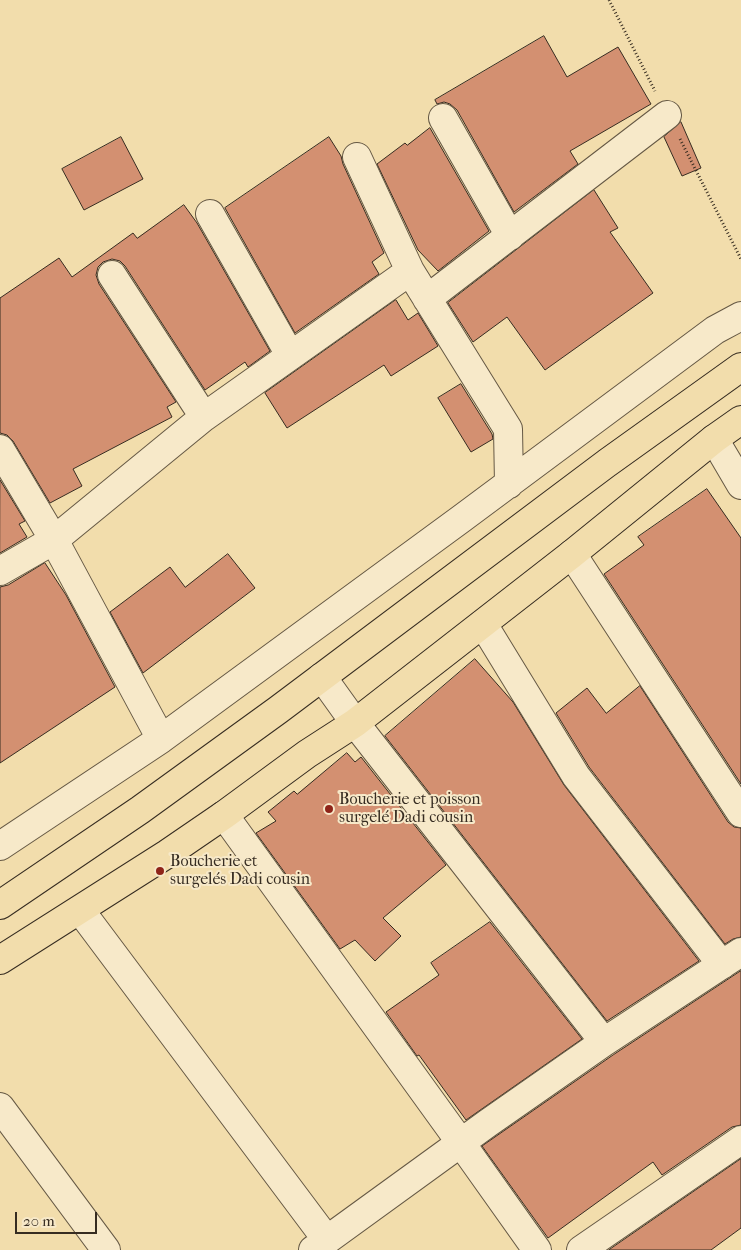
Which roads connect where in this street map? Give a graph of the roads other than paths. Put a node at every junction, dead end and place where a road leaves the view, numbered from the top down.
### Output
1 (667, 116) dead end
2 (443, 118) dead end
3 (357, 157) dead end
4 (210, 214) dead end
5 (510, 236) junction
6 (410, 271) junction
7 (112, 275) dead end
8 (427, 299) junction
9 (741, 316) edge
10 (290, 355) junction
11 (741, 367) edge
12 (204, 416) junction
13 (741, 420) edge
14 (714, 439) junction
15 (0, 449) edge
16 (509, 484) junction
17 (741, 485) edge
18 (54, 540) junction
19 (572, 554) junction
20 (0, 571) edge
21 (483, 624) junction
22 (322, 677) junction
23 (354, 723) junction
24 (161, 739) junction
25 (741, 812) edge
26 (224, 815) junction
27 (0, 846) edge
28 (0, 905) edge
29 (80, 910) junction
30 (731, 958) edge
31 (0, 960) edge
32 (604, 1042) junction
33 (0, 1107) edge
34 (741, 1140) edge
35 (461, 1142) junction
36 (320, 1245) edge
37 (106, 1250) edge
38 (537, 1250) edge
39 (581, 1250) edge

1 - 5 street
2 - 5 street
3 - 6 street
4 - 10 street
5 - 8 street
6 - 8 street
6 - 10 street
7 - 12 street
8 - 16 street
9 - 16 street
10 - 12 street
11 - 22 main road
12 - 18 street
13 - 14 main road
14 - 17 street
14 - 19 main road
15 - 18 street
16 - 24 street
18 - 20 street
18 - 24 street
19 - 21 main road
19 - 25 street
21 - 23 main road
21 - 30 street
22 - 23 street
22 - 28 main road
23 - 26 main road
23 - 32 street
24 - 27 street
26 - 29 main road
26 - 35 street
29 - 31 main road
29 - 36 street
30 - 32 street
32 - 35 street
33 - 37 street
34 - 39 street
35 - 36 street
35 - 38 street

